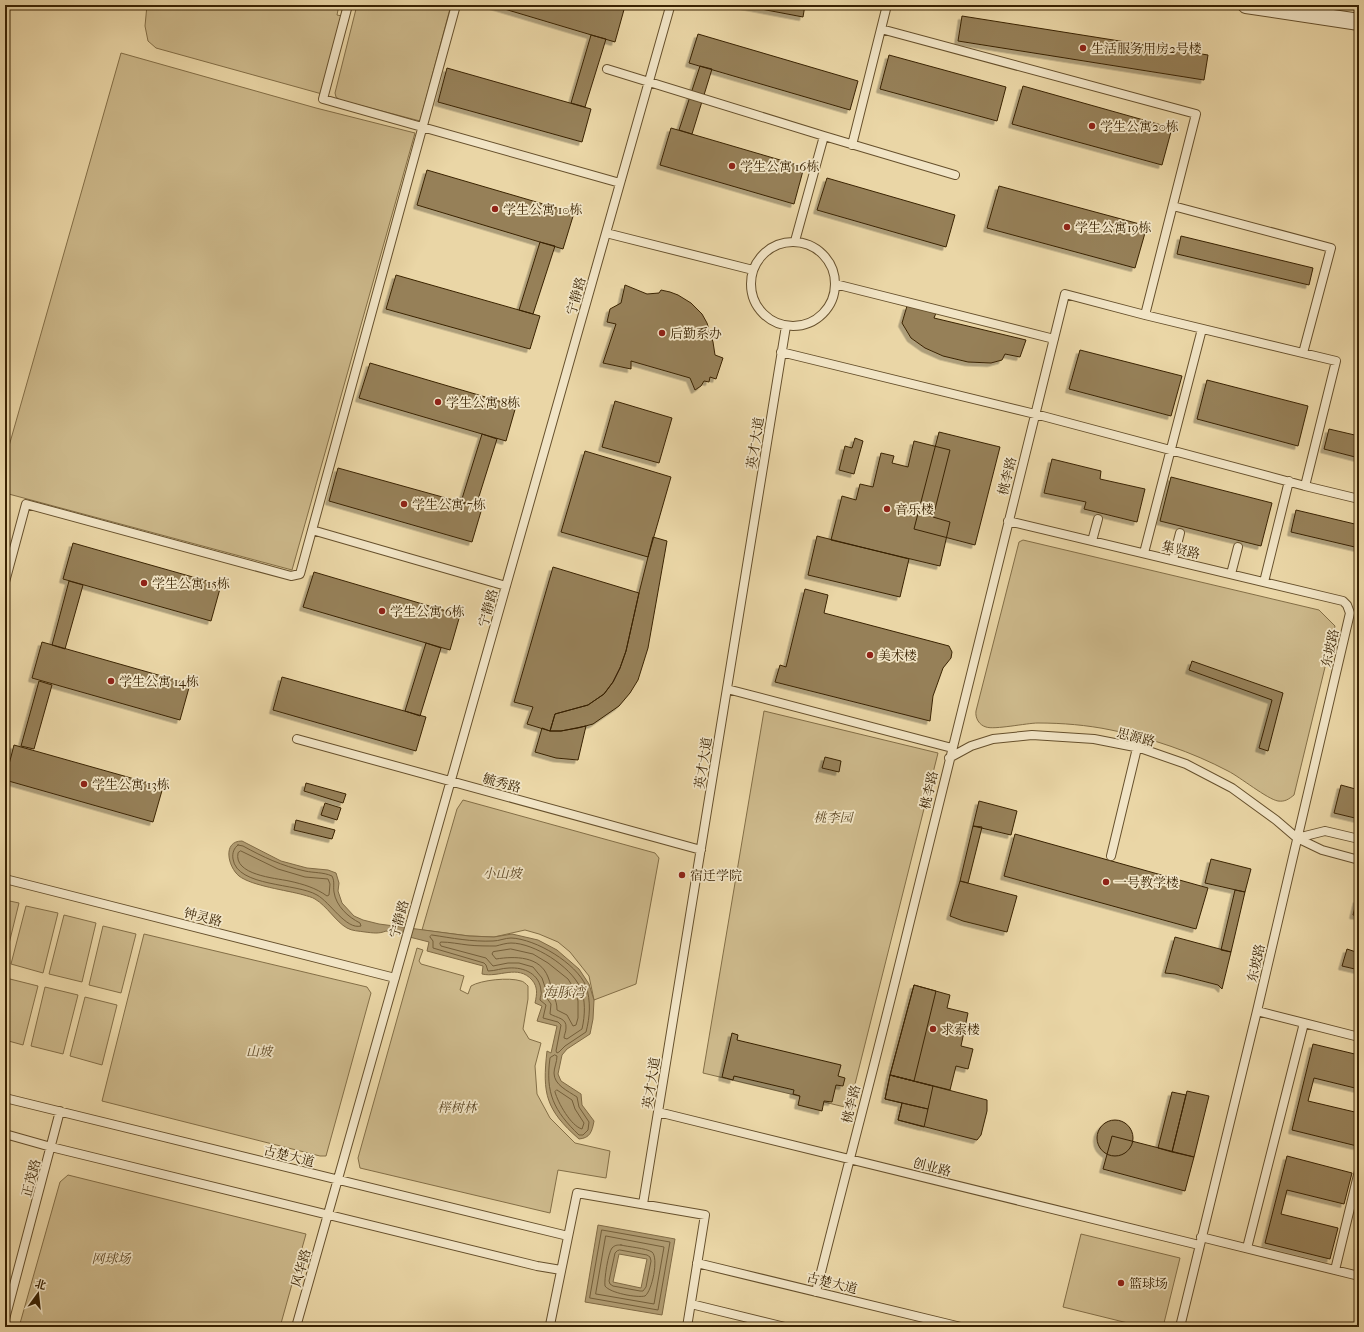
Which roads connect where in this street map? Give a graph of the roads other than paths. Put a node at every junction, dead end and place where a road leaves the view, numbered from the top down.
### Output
1 (348, 5) edge
2 (456, 5) edge
3 (887, 5) edge
4 (1246, 5) edge
5 (670, 7) dead end
6 (1359, 22) edge
7 (881, 29) junction
8 (607, 69) dead end
9 (649, 82) junction
10 (423, 127) junction
11 (824, 136) junction
12 (852, 145) junction
13 (955, 175) dead end
14 (620, 183) junction
15 (1173, 206) junction
16 (606, 234) junction
17 (796, 241) junction
18 (752, 270) junction
19 (835, 284) junction
20 (1145, 315) junction
21 (786, 326) junction
22 (1202, 329) junction
23 (1054, 338) junction
24 (781, 352) junction
25 (1303, 353) junction
26 (1035, 414) junction
27 (1171, 450) junction
28 (1289, 481) junction
29 (1305, 486) junction
30 (1359, 499) edge
31 (1098, 519) dead end
32 (1008, 521) junction
33 (312, 530) junction
34 (1180, 533) dead end
35 (1092, 541) junction
36 (1238, 547) dead end
37 (1144, 553) junction
38 (1172, 560) junction
39 (1231, 574) junction
40 (5, 582) edge
41 (1264, 582) junction
42 (506, 586) junction
43 (1347, 605) joint
44 (727, 689) junction
45 (298, 739) dead end
46 (952, 748) junction
47 (1137, 748) junction
48 (949, 758) junction
49 (451, 781) junction
50 (1297, 838) junction
51 (1359, 839) edge
52 (701, 850) junction
53 (1111, 856) dead end
54 (1359, 860) edge
55 (5, 879) edge
56 (395, 978) junction
57 (1257, 1011) junction
58 (1304, 1023) junction
59 (1359, 1037) edge
60 (5, 1098) edge
61 (60, 1111) junction
62 (658, 1112) junction
63 (5, 1134) edge
64 (51, 1147) junction
65 (849, 1159) junction
66 (1359, 1171) edge
67 (338, 1180) junction
68 (1357, 1186) edge
69 (643, 1204) junction
70 (328, 1215) junction
71 (568, 1236) junction
72 (1200, 1241) junction
73 (1247, 1248) junction
74 (697, 1263) junction
75 (561, 1270) junction
76 (1335, 1270) junction
77 (1359, 1276) edge
78 (816, 1292) junction
79 (690, 1304) junction
80 (5, 1320) edge
81 (296, 1327) edge
82 (558, 1327) edge
83 (687, 1327) edge
84 (785, 1327) edge
85 (961, 1327) edge
86 (1180, 1327) edge

1 - 10 lane
2 - 10 lane
3 - 7 lane
4 - 6 street
5 - 9 lane, 宁静路
7 - 12 lane
7 - 15 lane
8 - 9 lane
9 - 11 lane
9 - 14 lane, 宁静路
10 - 14 lane
10 - 33 lane
11 - 12 lane
11 - 17 lane
12 - 13 lane
14 - 16 lane, 宁静路
15 - 20 lane
15 - 25 lane
16 - 18 lane
16 - 42 lane, 宁静路
17 - 18 lane
17 - 19 lane
18 - 21 lane
19 - 21 lane
19 - 23 lane
20 - 22 lane
20 - 23 lane, 桃李路
21 - 24 lane, 英才大道
22 - 25 lane
22 - 27 lane
23 - 26 lane, 桃李路
24 - 26 lane
24 - 44 lane, 英才大道
25 - 29 lane
26 - 27 lane
26 - 32 lane, 桃李路
27 - 28 lane
27 - 37 lane
28 - 29 lane
28 - 41 lane
29 - 30 lane
31 - 35 lane
32 - 35 lane, 集贤路
32 - 46 lane, 桃李路
33 - 40 lane
33 - 42 lane
34 - 38 lane
35 - 37 lane, 集贤路
36 - 39 lane
37 - 38 lane, 集贤路
38 - 39 lane, 集贤路
39 - 41 lane, 集贤路
41 - 43 lane, 集贤路
42 - 49 lane, 宁静路
43 - 50 lane, 东坡路
44 - 46 lane
44 - 52 lane, 英才大道
45 - 49 lane, 毓秀路
46 - 48 lane, 桃李路
47 - 48 lane, 思源路
47 - 50 lane, 思源路
47 - 53 lane
48 - 65 lane, 桃李路
49 - 52 lane, 毓秀路
49 - 56 lane, 宁静路
50 - 51 lane
50 - 54 lane, 思源路
50 - 57 lane, 东坡路
52 - 62 lane, 英才大道
55 - 56 lane, 钟灵路
56 - 67 lane, 宁静路
57 - 58 lane
57 - 72 lane, 东坡路
58 - 59 lane
58 - 73 lane
60 - 61 lane, 古楚大道
61 - 64 lane, 正茂路
61 - 67 lane, 古楚大道
62 - 65 lane, 创业路
62 - 69 lane, 英才大道
63 - 64 lane
64 - 70 lane
64 - 80 lane, 正茂路
65 - 72 lane, 创业路
65 - 78 lane, 桃李路
66 - 68 lane
67 - 70 lane, 宁静路
67 - 71 lane, 古楚大道
68 - 76 lane
69 - 71 lane
69 - 74 lane
70 - 75 lane
70 - 81 lane, 风华路
71 - 75 lane
72 - 73 lane, 创业路
72 - 86 lane, 东坡路
73 - 76 lane, 创业路
74 - 78 lane, 古楚大道
74 - 79 lane
75 - 82 lane
76 - 77 lane, 创业路
78 - 85 lane, 古楚大道
79 - 83 lane
79 - 84 lane

